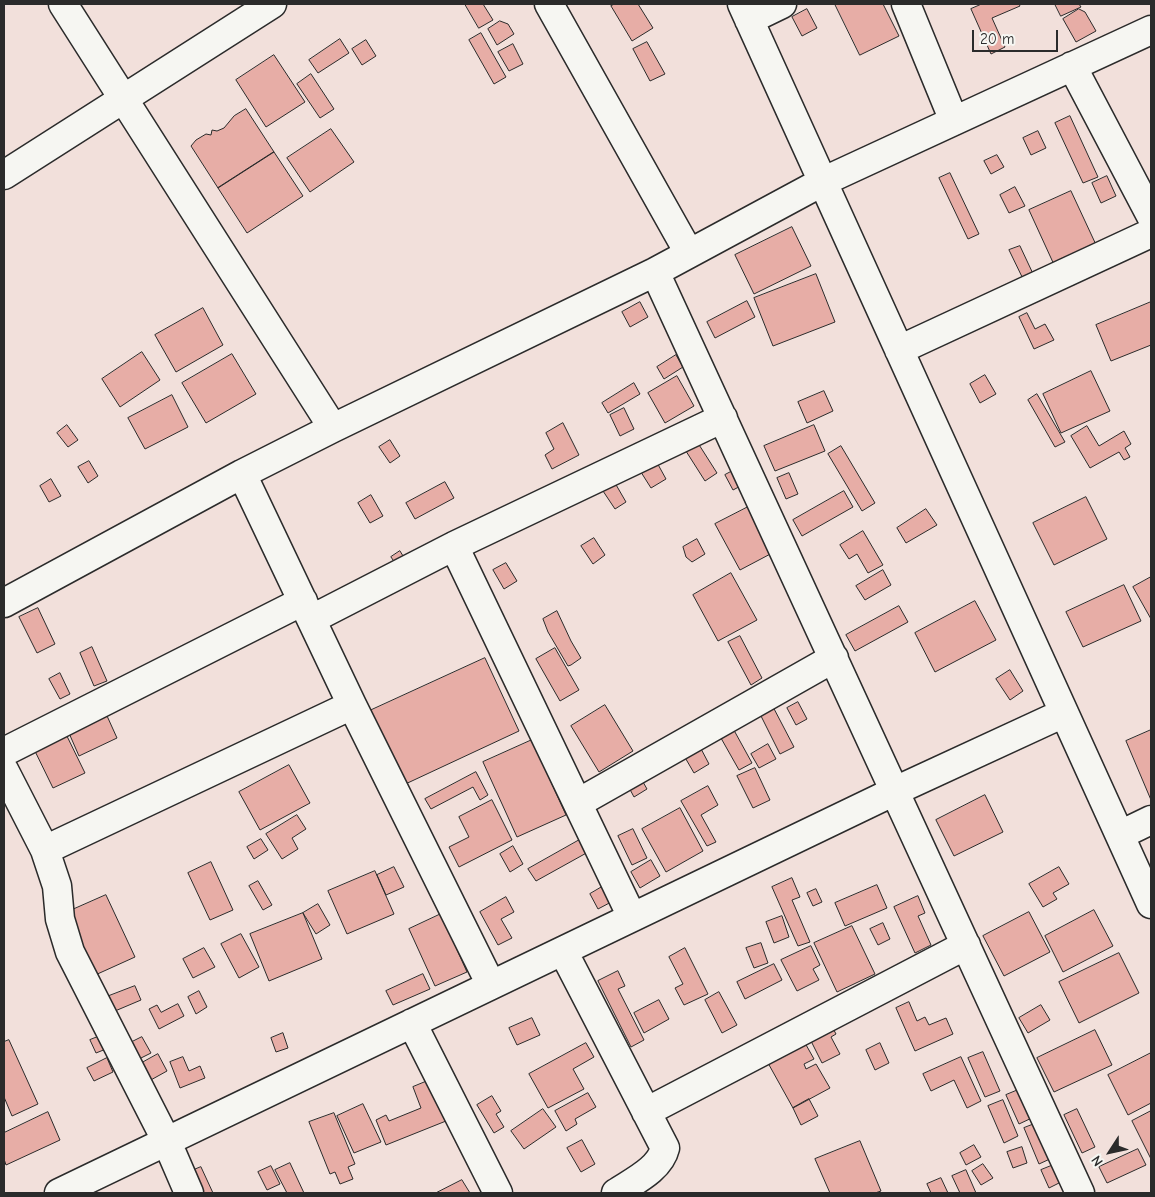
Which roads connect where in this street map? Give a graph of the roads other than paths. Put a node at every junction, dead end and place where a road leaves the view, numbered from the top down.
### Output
1 (63, 4) edge
2 (272, 4) edge
3 (549, 4) edge
4 (782, 4) edge
5 (906, 4) edge
6 (745, 12) edge
7 (1151, 30) edge
8 (1072, 66) junction
9 (123, 99) junction
10 (954, 121) junction
11 (4, 175) edge
12 (822, 182) junction
13 (1151, 216) edge
14 (1151, 233) edge
15 (689, 253) junction
16 (655, 272) junction
17 (899, 350) junction
18 (723, 418) junction
19 (333, 428) junction
20 (242, 474) junction
21 (454, 546) junction
22 (4, 603) edge
23 (307, 610) junction
24 (834, 658) junction
25 (352, 705) junction
26 (1064, 713) junction
27 (4, 752) edge
28 (4, 770) edge
29 (895, 791) junction
30 (578, 803) junction
31 (1151, 820) edge
32 (1120, 835) junction
33 (45, 850) junction
34 (1151, 904) edge
35 (632, 917) junction
36 (966, 945) junction
37 (563, 951) junction
38 (491, 985) junction
39 (412, 1023) junction
40 (646, 1112) junction
41 (166, 1142) junction
42 (59, 1193) edge
43 (189, 1193) edge
44 (498, 1193) edge
45 (616, 1193) edge
46 (1080, 1193) edge

1 - 9 street
2 - 9 street
3 - 15 street
4 - 6 street
5 - 10 street
6 - 12 street
7 - 8 street
8 - 10 street
8 - 13 street
9 - 11 street
9 - 19 street
10 - 12 street
12 - 15 street
12 - 17 street
14 - 17 street
15 - 16 street
16 - 18 street
16 - 19 street
17 - 26 street
18 - 21 street
18 - 24 street
19 - 20 street
20 - 22 street
20 - 23 street
21 - 23 street
21 - 30 street
23 - 25 street
23 - 27 street
24 - 29 street
24 - 30 street
25 - 33 street
25 - 38 street
26 - 29 street
26 - 32 street
28 - 33 street
29 - 35 street
29 - 36 street
30 - 35 street
31 - 32 street
32 - 34 street
33 - 41 street
35 - 37 street
36 - 40 street
36 - 46 street
37 - 38 street
37 - 40 street
38 - 39 street
39 - 41 street
39 - 44 street
40 - 45 street
41 - 42 street
41 - 43 street

